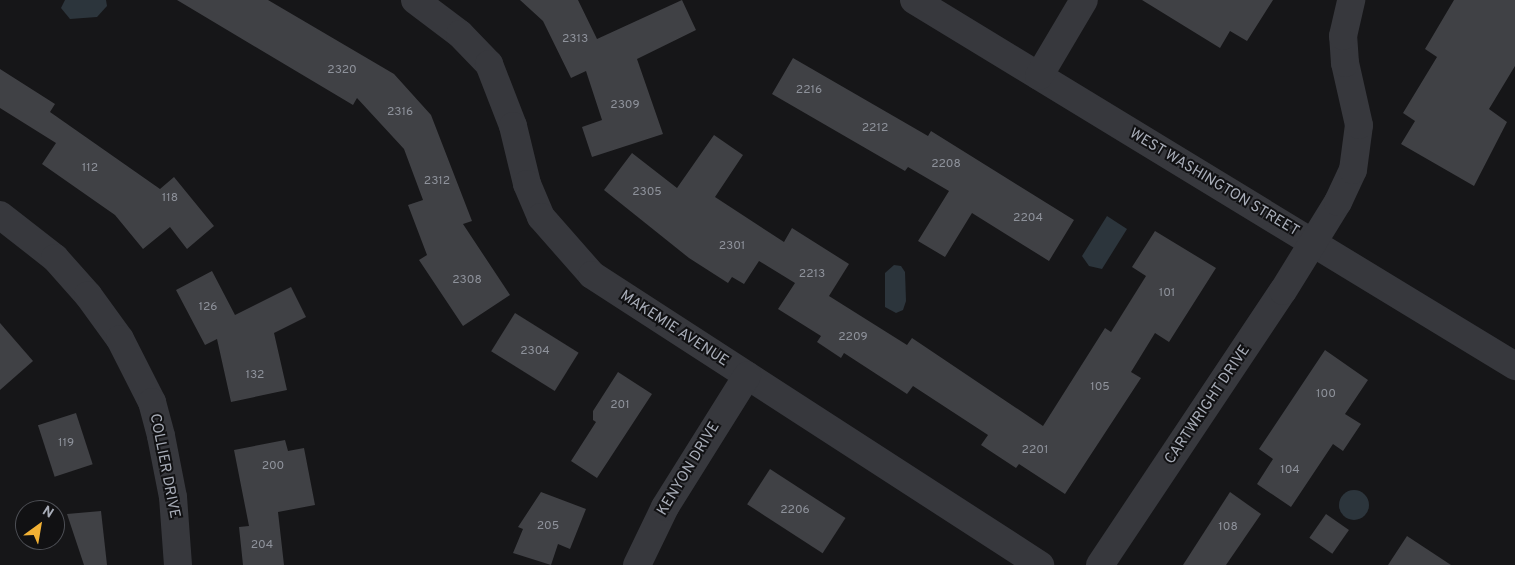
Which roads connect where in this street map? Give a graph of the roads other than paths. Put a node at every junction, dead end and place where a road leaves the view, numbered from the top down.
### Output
1 (415, 0) edge
2 (914, 0) edge
3 (1084, 0) edge
4 (1351, 0) edge
5 (1039, 76) junction
6 (0, 215) edge
7 (1313, 244) junction
8 (1515, 366) edge
9 (747, 376) junction
10 (178, 565) edge
11 (637, 565) edge
12 (1040, 565) edge
13 (1100, 565) edge

1 - 9 street, MAKEMIE AVENUE
2 - 5 street, WEST WASHINGTON STREET
3 - 5 street
4 - 7 street, CARTWRIGHT DRIVE
5 - 7 street, WEST WASHINGTON STREET
6 - 10 street, COLLIER DRIVE
7 - 8 street, WEST WASHINGTON STREET
7 - 13 street, CARTWRIGHT DRIVE
9 - 11 street, KENYON DRIVE
9 - 12 street, MAKEMIE AVENUE

